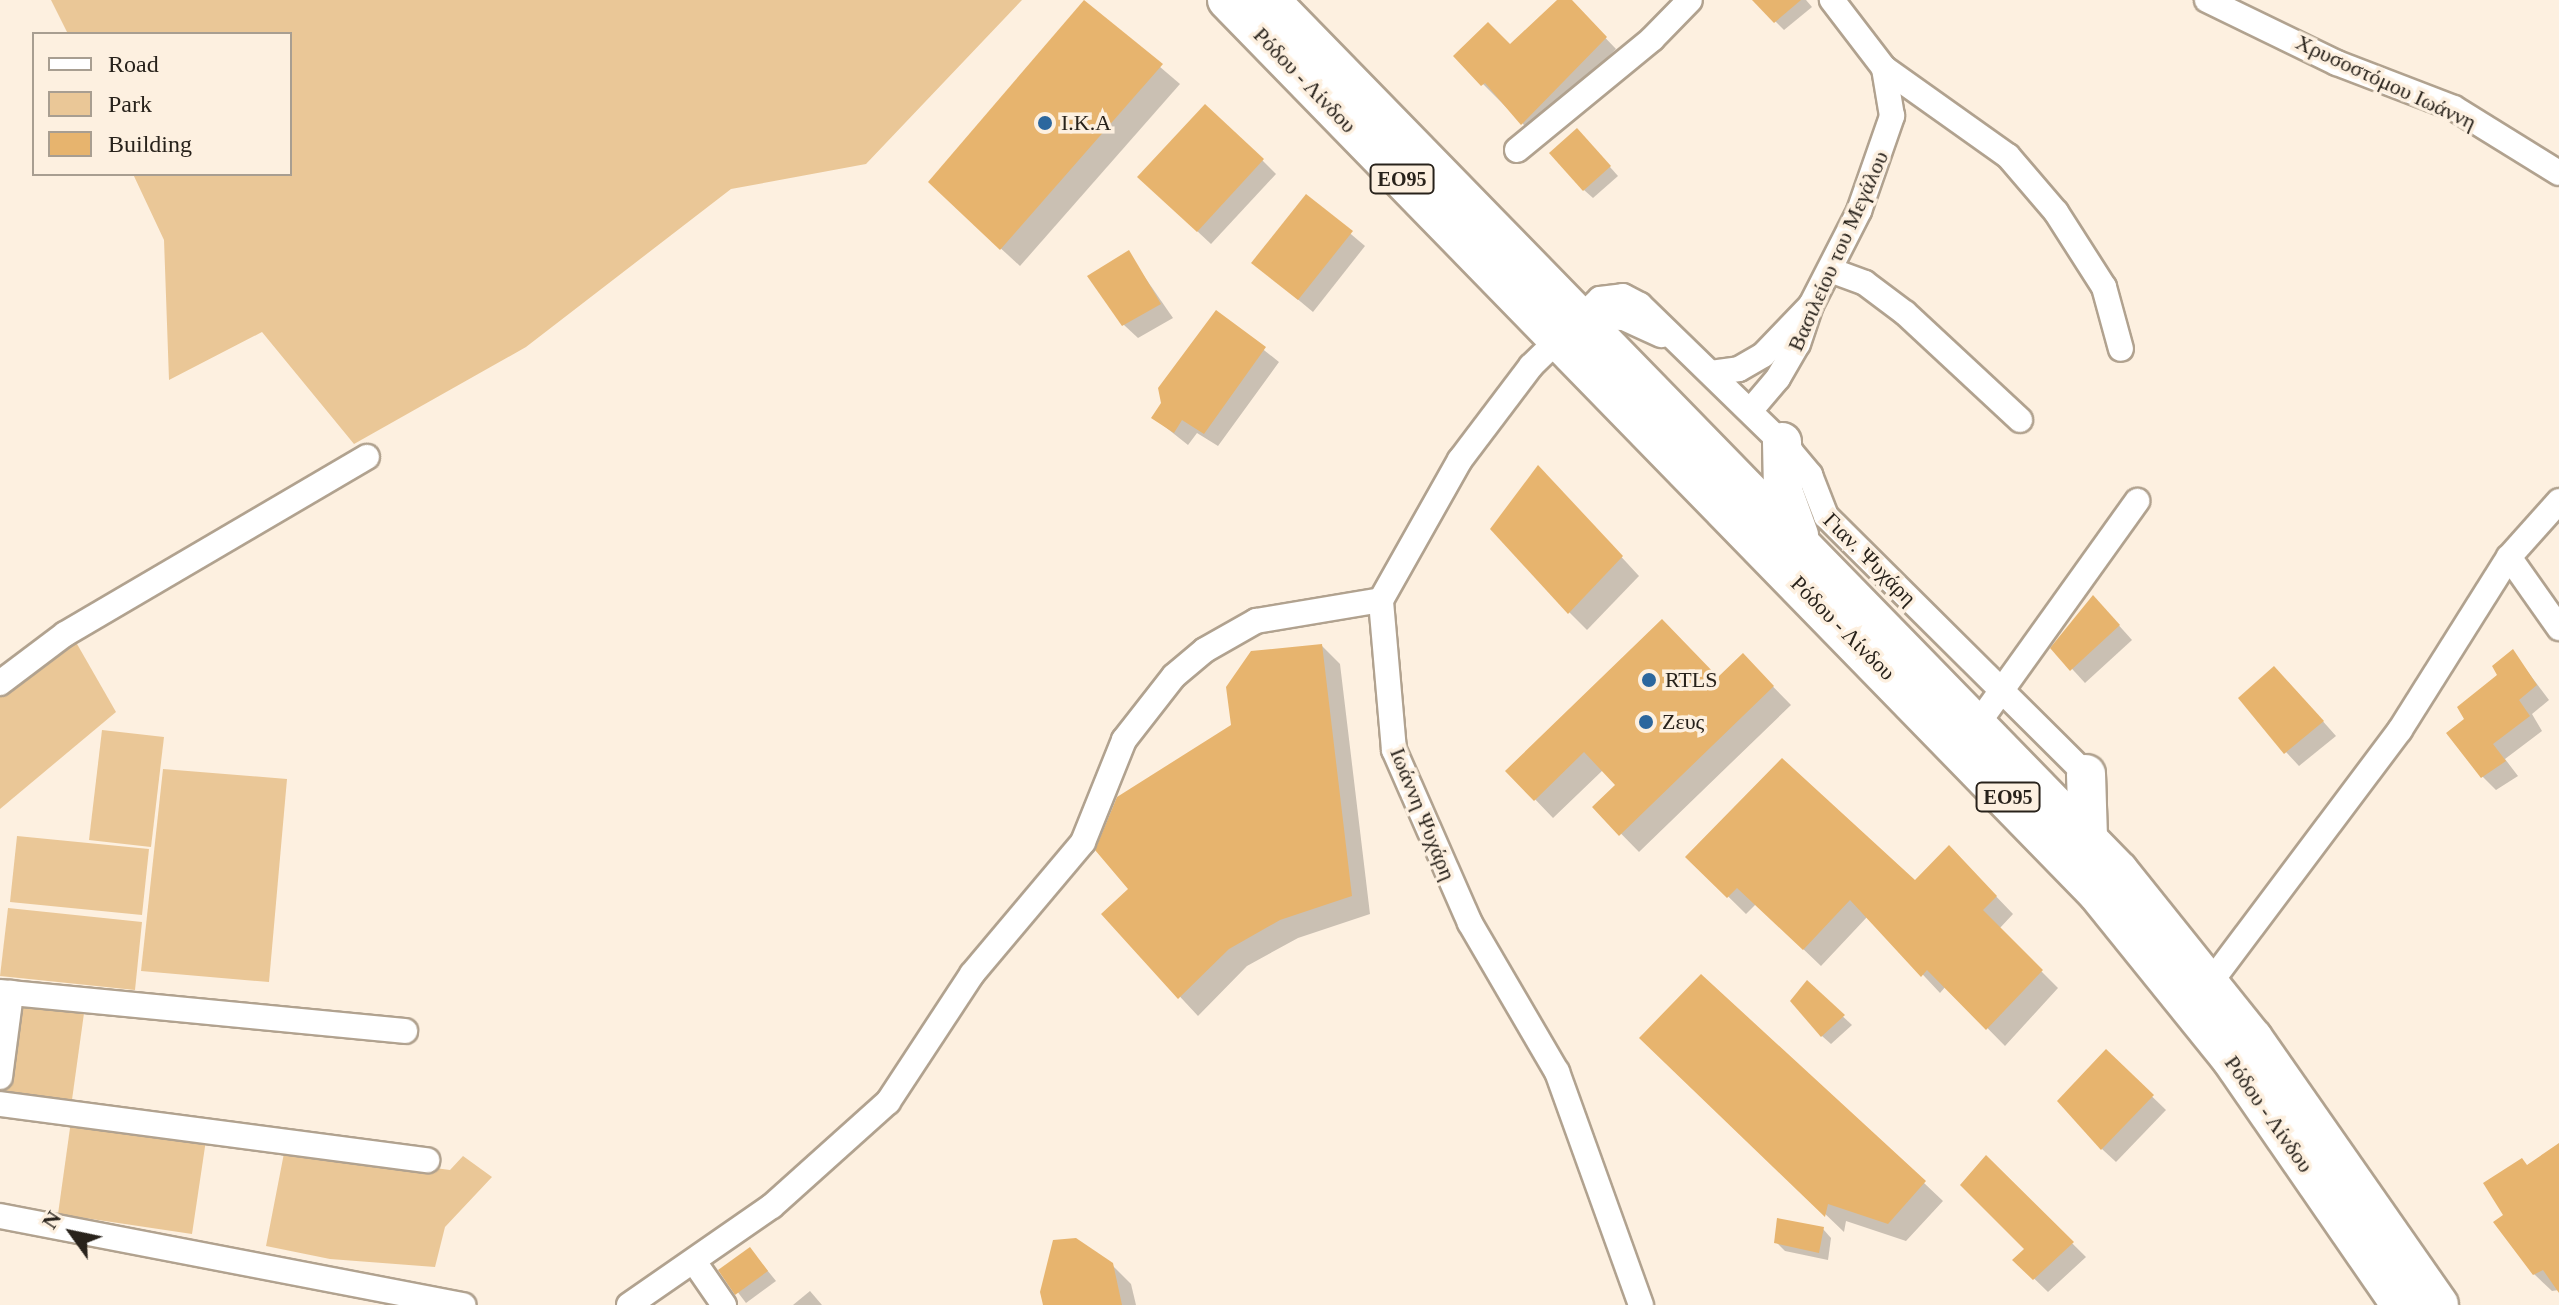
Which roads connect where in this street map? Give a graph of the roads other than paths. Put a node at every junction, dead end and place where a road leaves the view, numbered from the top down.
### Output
1 (1227, 0) edge
2 (1270, 0) edge
3 (1690, 0) edge
4 (1832, 0) edge
5 (2207, 0) edge
6 (1884, 68) junction
7 (1517, 150) dead end
8 (2559, 173) edge
9 (1830, 270) junction
10 (1811, 305) junction
11 (1569, 327) junction
12 (2121, 349) dead end
13 (1711, 373) junction
14 (1750, 411) junction
15 (2020, 420) dead end
16 (1782, 442) junction
17 (367, 457) dead end
18 (2137, 501) dead end
19 (2559, 501) edge
20 (1803, 545) junction
21 (2509, 557) junction
22 (1381, 600) junction
23 (2559, 628) edge
24 (0, 683) edge
25 (2003, 691) junction
26 (1979, 722) junction
27 (2086, 774) joint
28 (2088, 838) junction
29 (2210, 983) junction
30 (5, 992) edge
31 (405, 1031) dead end
32 (0, 1077) edge
33 (0, 1104) edge
34 (427, 1160) dead end
35 (0, 1216) edge
36 (695, 1263) junction
37 (464, 1305) edge
38 (629, 1305) edge
39 (724, 1305) edge
40 (1641, 1305) edge
41 (2401, 1305) edge
42 (2439, 1305) edge

1 - 11 main road, Ρόδου - Λίνδου / ΕΟ95
2 - 11 main road, Ρόδου - Λίνδου / ΕΟ95
3 - 7 street
4 - 6 street, Βασιλείου του Μεγάλου
5 - 8 street, Χρυσοστόμου Ιωάννη
6 - 9 street, Βασιλείου του Μεγάλου
6 - 12 street
9 - 10 street, Βασιλείου του Μεγάλου
9 - 15 street
10 - 13 street
10 - 14 street, Βασιλείου του Μεγάλου
11 - 13 street, Γιαν. Ψυχάρη
11 - 20 main road, Ρόδου - Λίνδου / ΕΟ95
11 - 22 street
11 - 41 main road, Ρόδου - Λίνδου / ΕΟ95
13 - 14 street, Γιαν. Ψυχάρη
14 - 16 street, Γιαν. Ψυχάρη
16 - 20 main road
16 - 25 street, Γιαν. Ψυχάρη
17 - 24 street
18 - 25 street
19 - 21 street
20 - 26 main road, Ρόδου - Λίνδου / ΕΟ95
21 - 23 street
21 - 29 street
22 - 36 street
22 - 40 street, Ιωάννη Ψυχάρη
25 - 26 street
25 - 27 street, Γιαν. Ψυχάρη
26 - 28 main road, Ρόδου - Λίνδου / ΕΟ95
27 - 28 main road
28 - 29 main road, Ρόδου - Λίνδου / ΕΟ95
29 - 42 main road, Ρόδου - Λίνδου / ΕΟ95
30 - 31 street
30 - 32 street
33 - 34 street
35 - 37 street
36 - 38 street
36 - 39 street

